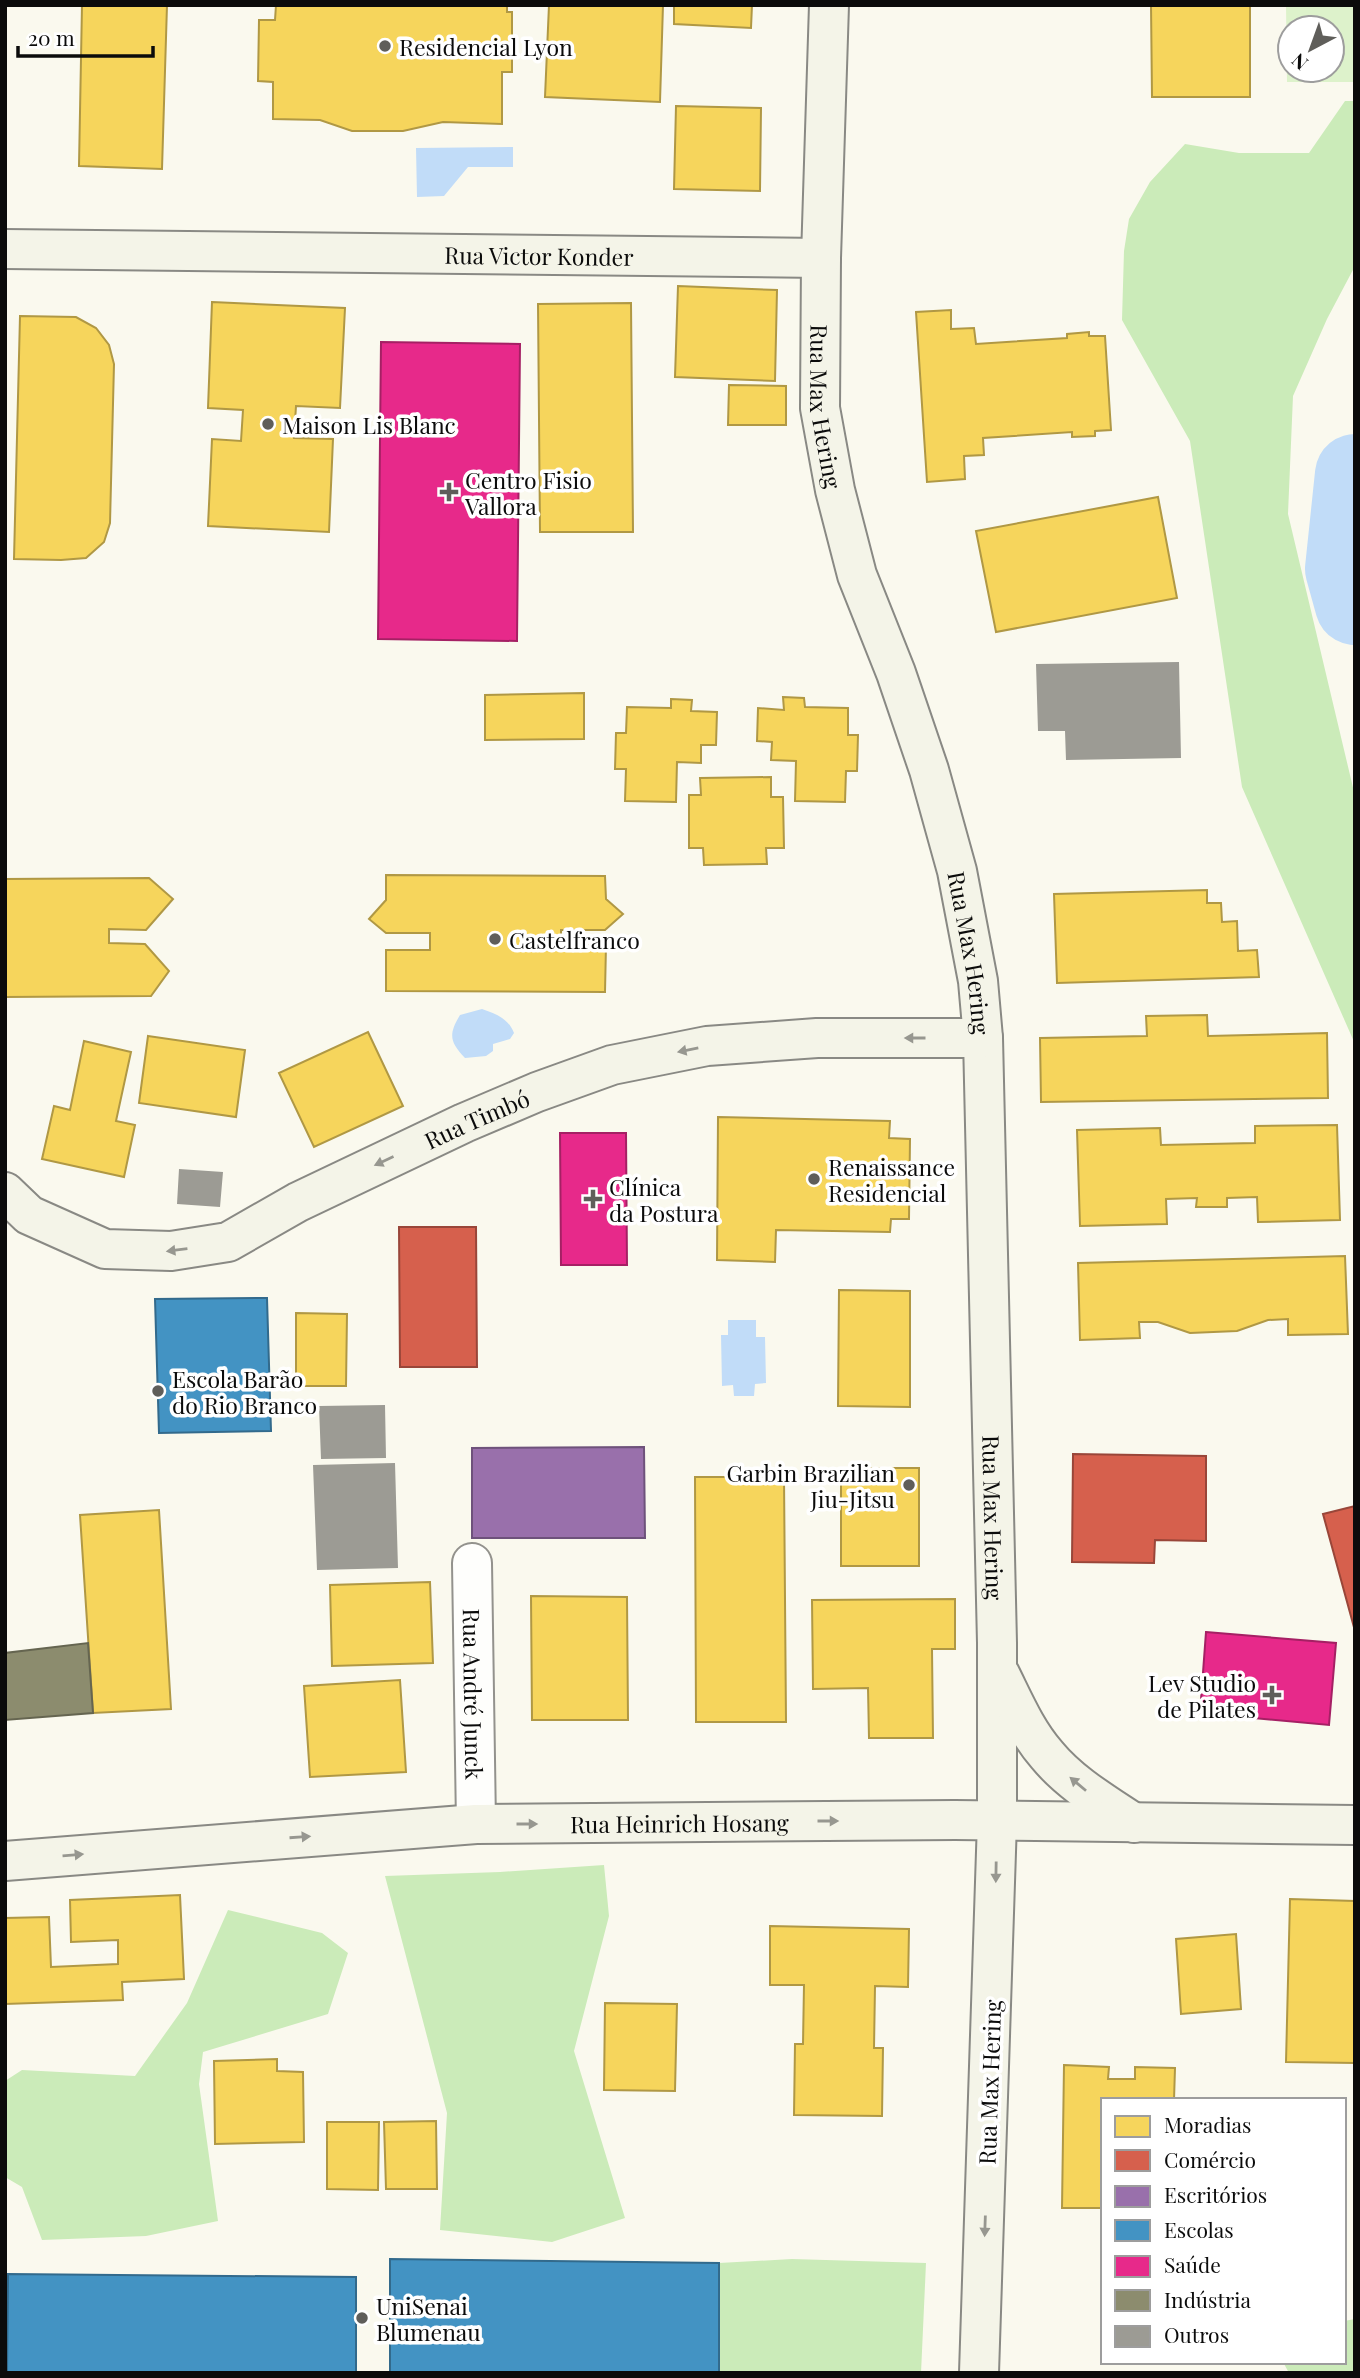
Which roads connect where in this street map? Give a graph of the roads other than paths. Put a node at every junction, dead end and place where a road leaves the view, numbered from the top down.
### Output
1 (829, 5) edge
2 (5, 249) edge
3 (821, 258) junction
4 (983, 1038) junction
5 (5, 1192) edge
6 (472, 1563) dead end
7 (996, 1666) junction
8 (997, 1821) junction
9 (1133, 1823) junction
10 (476, 1824) junction
11 (1355, 1825) edge
12 (5, 1861) edge
13 (979, 2373) edge

1 - 3 main road
2 - 3 main road, Rua Victor Konder
3 - 4 main road, Rua Max Hering
4 -> 5 main road, Rua Timbó
4 - 7 main road, Rua Max Hering
6 - 10 street, Rua André Junck
7 - 8 main road, Rua Max Hering
9 -> 7 main road, Rua Max Hering
8 - 9 main road, Rua Heinrich Hosang
10 -> 8 main road, Rua Heinrich Hosang
8 -> 13 main road, Rua Max Hering
9 - 11 main road, Rua Heinrich Hosang
12 -> 10 main road, Rua Heinrich Hosang

